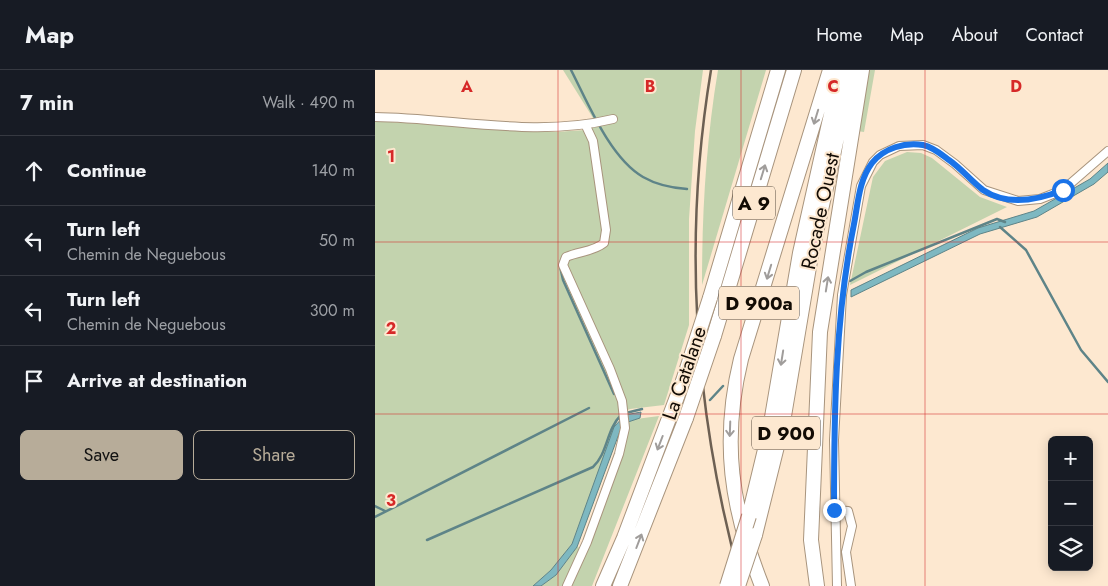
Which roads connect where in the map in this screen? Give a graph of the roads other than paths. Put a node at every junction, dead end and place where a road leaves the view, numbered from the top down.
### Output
1 (778, 70) edge
2 (794, 70) edge
3 (830, 70) edge
4 (841, 70) edge
5 (852, 70) edge
6 (862, 70) edge
7 (375, 117) edge
8 (613, 119) dead end
9 (586, 126) junction
10 (1108, 151) edge
11 (820, 332) junction
12 (834, 510) junction
13 (753, 539) junction
14 (567, 586) edge
15 (603, 586) edge
16 (620, 586) edge
17 (727, 586) edge
18 (738, 586) edge
19 (745, 586) edge
20 (764, 586) edge
21 (811, 586) edge
22 (817, 586) edge
23 (837, 586) edge
24 (851, 586) edge

1 -> 15 highway, La Catalane / A 9, bridge
16 -> 2 highway, La Catalane / A 9, bridge
3 -> 13 highway, D 900a
4 -> 17 highway, Rocade Ouest / D 900, bridge
5 - 13 highway, Rocade Ouest / D 900
11 -> 6 highway, D 900a
7 - 9 street
8 - 9 street
9 - 14 street
10 - 12 street
11 - 21 highway, D 900a
11 - 22 highway
12 - 23 street
12 - 24 street
13 - 18 highway, Rocade Ouest / D 900, bridge
13 - 19 highway, D 900
13 - 20 highway

